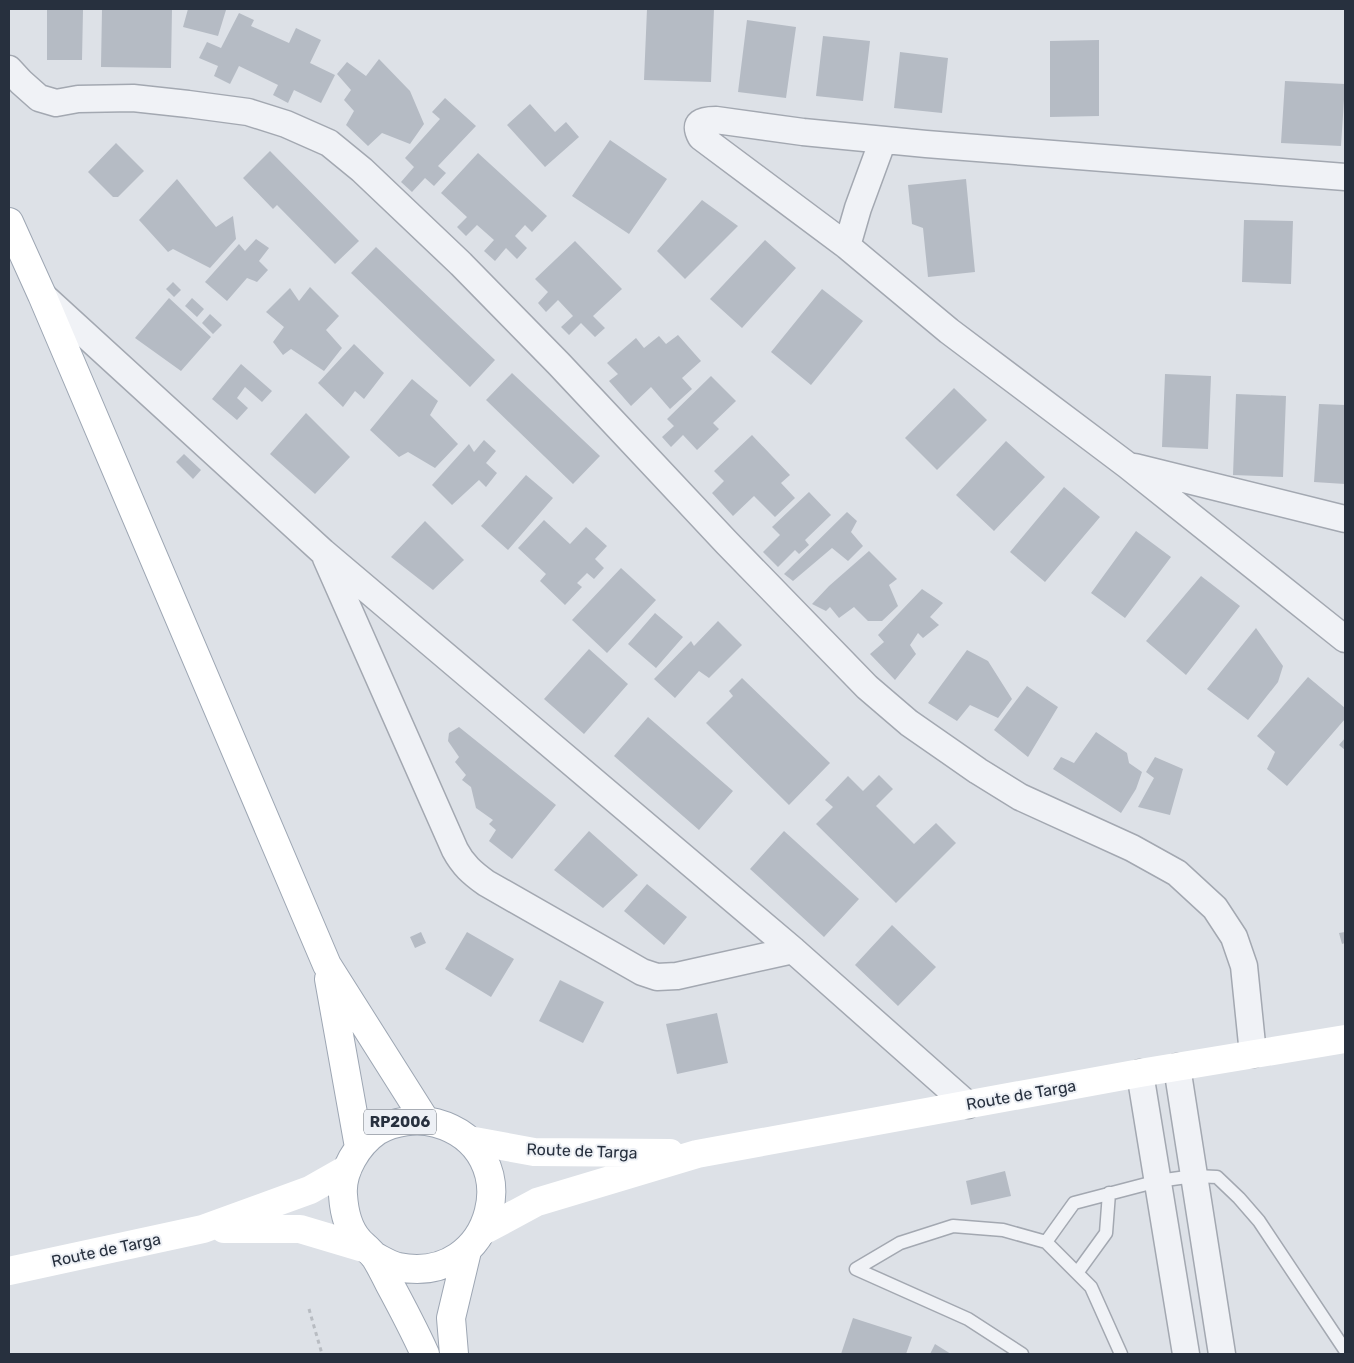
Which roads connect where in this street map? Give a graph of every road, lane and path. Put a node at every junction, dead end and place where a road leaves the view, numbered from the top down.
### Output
1 (9, 69) edge
2 (882, 140) junction
3 (1345, 176) edge
4 (9, 222) edge
5 (847, 246) junction
6 (42, 295) junction
7 (1127, 465) junction
8 (1345, 519) edge
9 (323, 552) junction
10 (1345, 639) edge
11 (793, 950) junction
12 (327, 966) junction
13 (1345, 1039) edge
14 (1253, 1054) junction
15 (1177, 1067) junction
16 (1140, 1073) junction
17 (968, 1105) junction
18 (425, 1120) junction
19 (469, 1140) junction
20 (697, 1154) junction
21 (353, 1158) junction
22 (1194, 1176) junction
23 (1158, 1181) junction
24 (1109, 1193) junction
25 (203, 1229) junction
26 (475, 1241) junction
27 (1046, 1242) junction
28 (371, 1253) junction
29 (9, 1271) edge
30 (1077, 1273) junction
31 (310, 1309) dead end
32 (1345, 1350) edge
33 (322, 1354) edge
34 (425, 1354) edge
35 (454, 1354) edge
36 (1022, 1354) edge
37 (1120, 1354) edge
38 (1186, 1354) edge
39 (1222, 1354) edge

1 - 14 street
2 - 3 street
2 - 5 street
2 - 5 street
4 - 6 main road
5 - 7 street
6 - 9 street
6 - 12 main road
7 - 8 street
7 - 10 street
9 - 11 street
9 - 11 street
11 - 17 street
12 - 18 main road
12 - 21 main road
13 - 14 main road, Route de Targa / RP2006
14 - 15 main road, Route de Targa / RP2006
15 - 16 main road, Route de Targa / RP2006
15 - 22 street
16 - 17 main road, Route de Targa / RP2006
16 - 23 street
17 - 20 main road, Route de Targa / RP2006
18 - 19 main road, RP2006
18 - 21 main road, RP2006
19 - 20 main road, Route de Targa / RP2006
19 - 26 main road, RP2006
20 - 26 main road, Route de Targa / RP2006
21 - 25 main road, Route de Targa / RP2006
21 - 28 main road, RP2006
22 - 23 lane
22 - 32 lane
22 - 39 street
23 - 24 lane
23 - 38 street
24 - 27 lane
24 - 30 lane
25 - 28 main road, Route de Targa / RP2006
25 - 29 main road, Route de Targa / RP2006
26 - 28 main road, RP2006
26 - 35 main road
27 - 30 lane
27 - 36 lane
28 - 34 main road
30 - 37 lane
31 - 33 path

